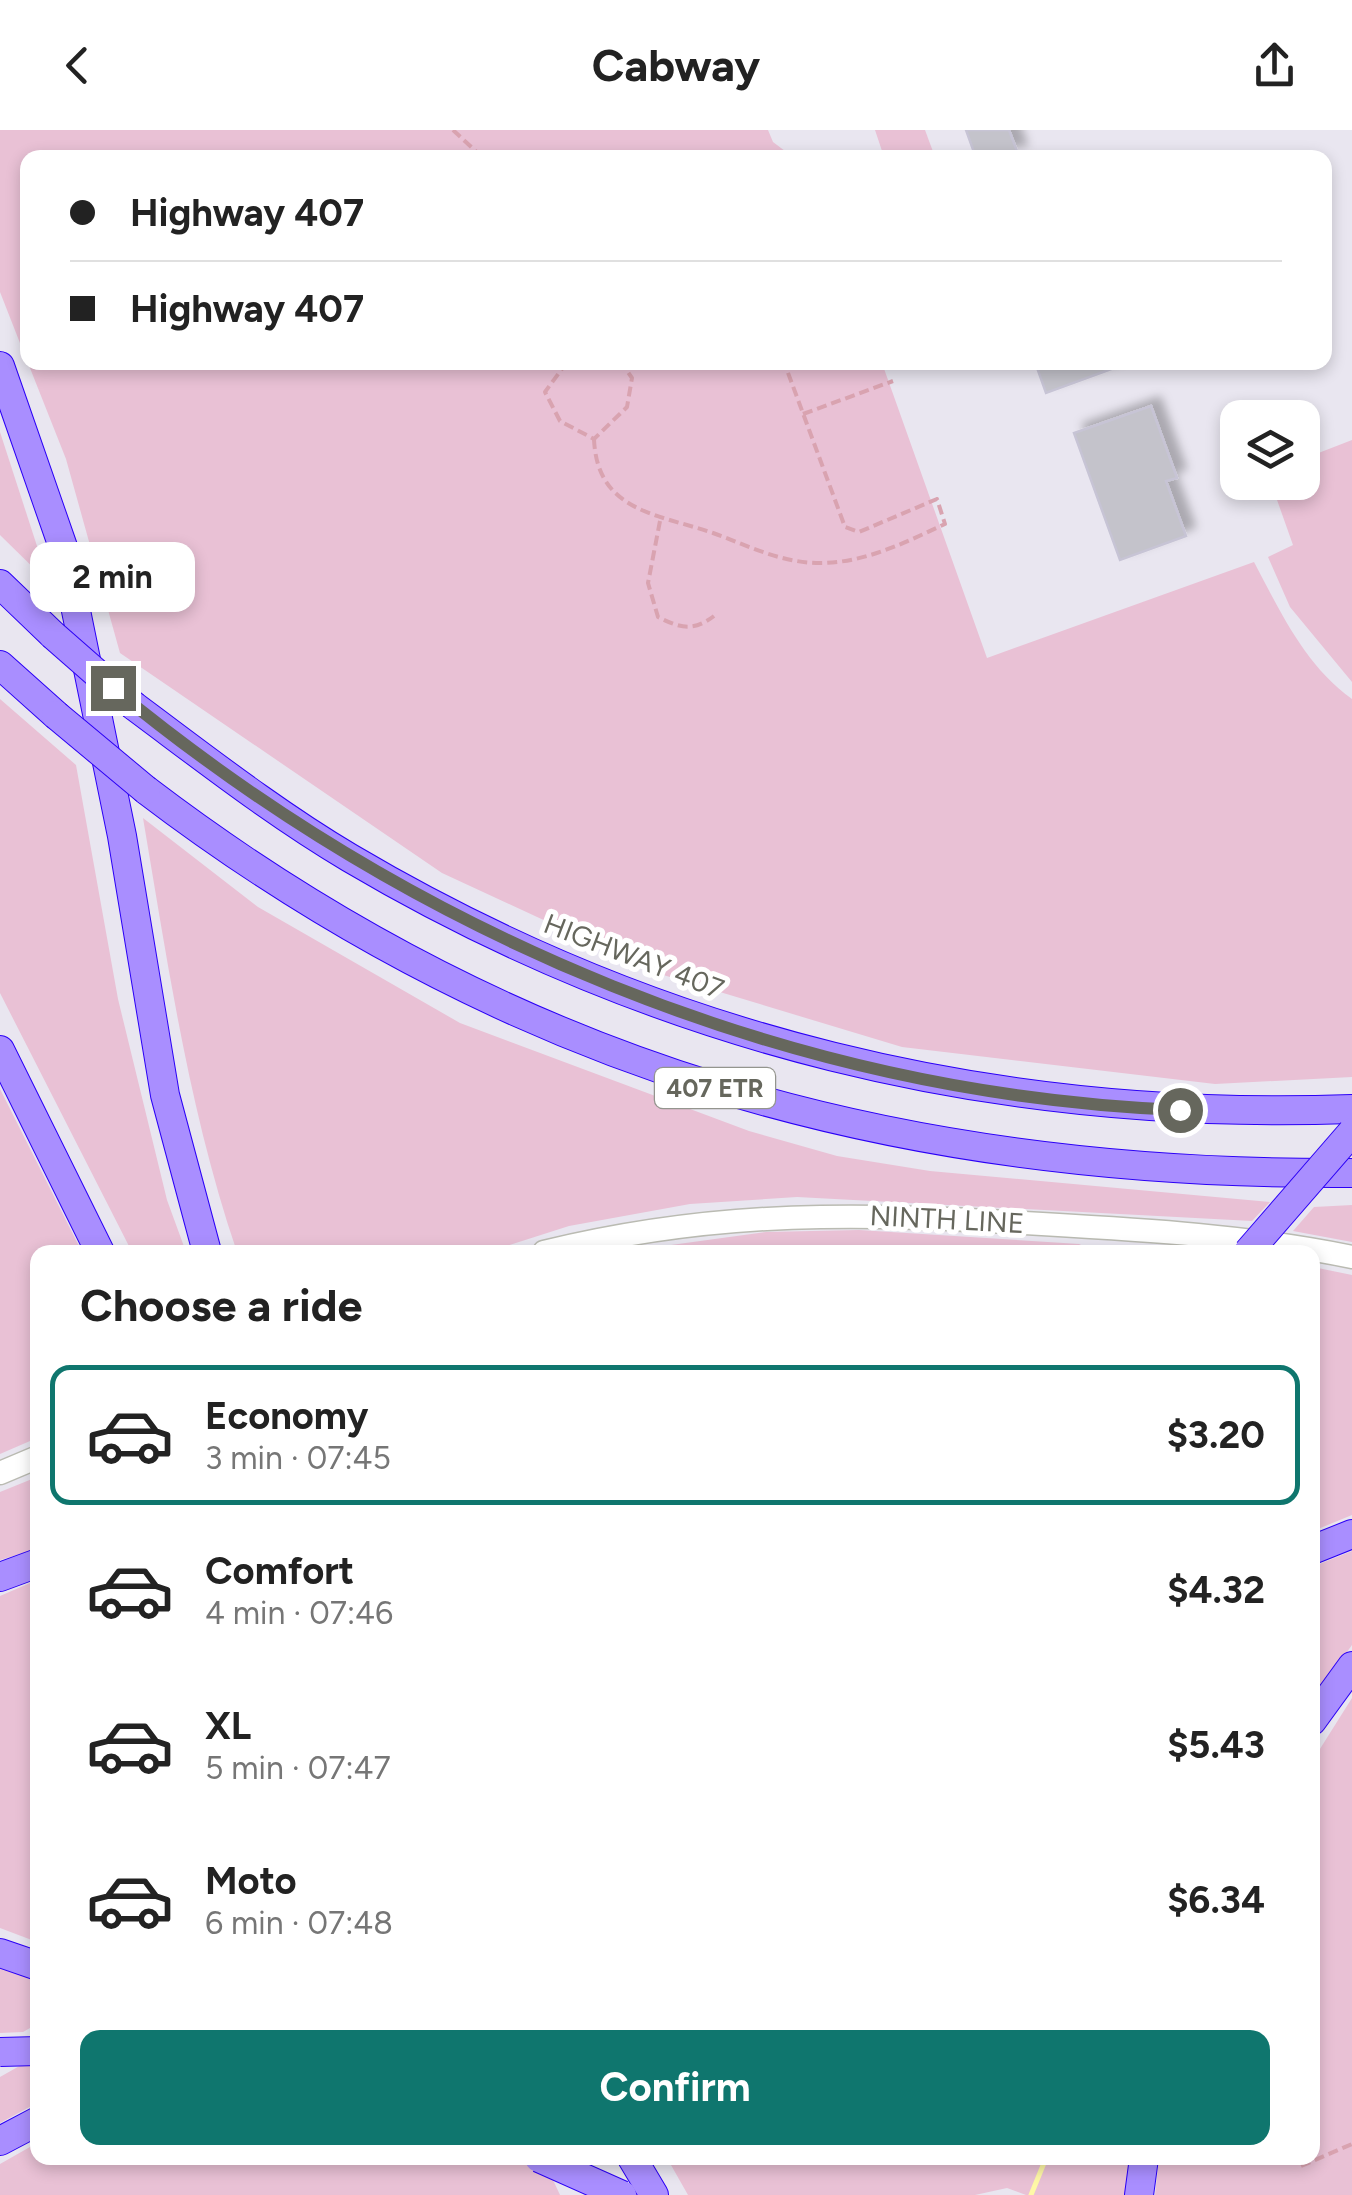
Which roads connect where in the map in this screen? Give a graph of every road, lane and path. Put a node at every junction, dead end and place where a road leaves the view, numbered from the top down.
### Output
1 (453, 130) edge
2 (474, 150) edge
3 (0, 366) edge
4 (560, 370) edge
5 (627, 370) edge
6 (787, 370) edge
7 (892, 381) dead end
8 (803, 414) junction
9 (594, 439) junction
10 (660, 521) junction
11 (0, 584) edge
12 (714, 616) dead end
13 (0, 664) edge
14 (0, 1050) edge
15 (1352, 1109) edge
16 (1352, 1132) edge
17 (1352, 1173) edge
18 (97, 1245) edge
19 (204, 1245) edge
20 (578, 1245) edge
21 (1254, 1245) edge
22 (1274, 1245) edge
23 (1320, 1253) edge
24 (1352, 1258) edge
25 (30, 1460) edge
26 (0, 1473) edge
27 (1352, 1534) edge
28 (1320, 1547) edge
29 (30, 1566) edge
30 (0, 1577) edge
31 (1352, 1666) edge
32 (1320, 1710) edge
33 (0, 1954) edge
34 (30, 1963) edge
35 (30, 2050) edge
36 (0, 2052) edge
37 (30, 2053) edge
38 (0, 2067) edge
39 (30, 2125) edge
40 (0, 2141) edge
41 (1352, 2144) edge
42 (1320, 2158) edge
43 (555, 2165) edge
44 (578, 2165) edge
45 (636, 2165) edge
46 (1143, 2165) edge
47 (595, 2195) edge
48 (622, 2195) edge
49 (654, 2195) edge
50 (1139, 2195) edge

1 - 2 path
3 - 19 highway
4 - 9 path
5 - 9 path
6 - 8 path
7 - 8 path
8 - 10 path
9 - 10 path
10 - 12 path
11 - 15 highway, HIGHWAY 407 / 407 ETR, bridge
13 - 17 highway, 407 ETR, bridge
14 - 18 highway
16 - 21 highway, bridge
20 - 22 main road, NINTH LINE
23 - 24 main road, NINTH LINE
25 - 26 main road
27 - 28 highway
29 - 30 highway
31 - 32 highway
33 - 34 highway
35 - 36 highway, bridge
37 - 38 highway
39 - 40 highway
41 - 42 path
43 - 48 highway, bridge
44 - 47 highway
45 - 49 highway
46 - 50 highway

